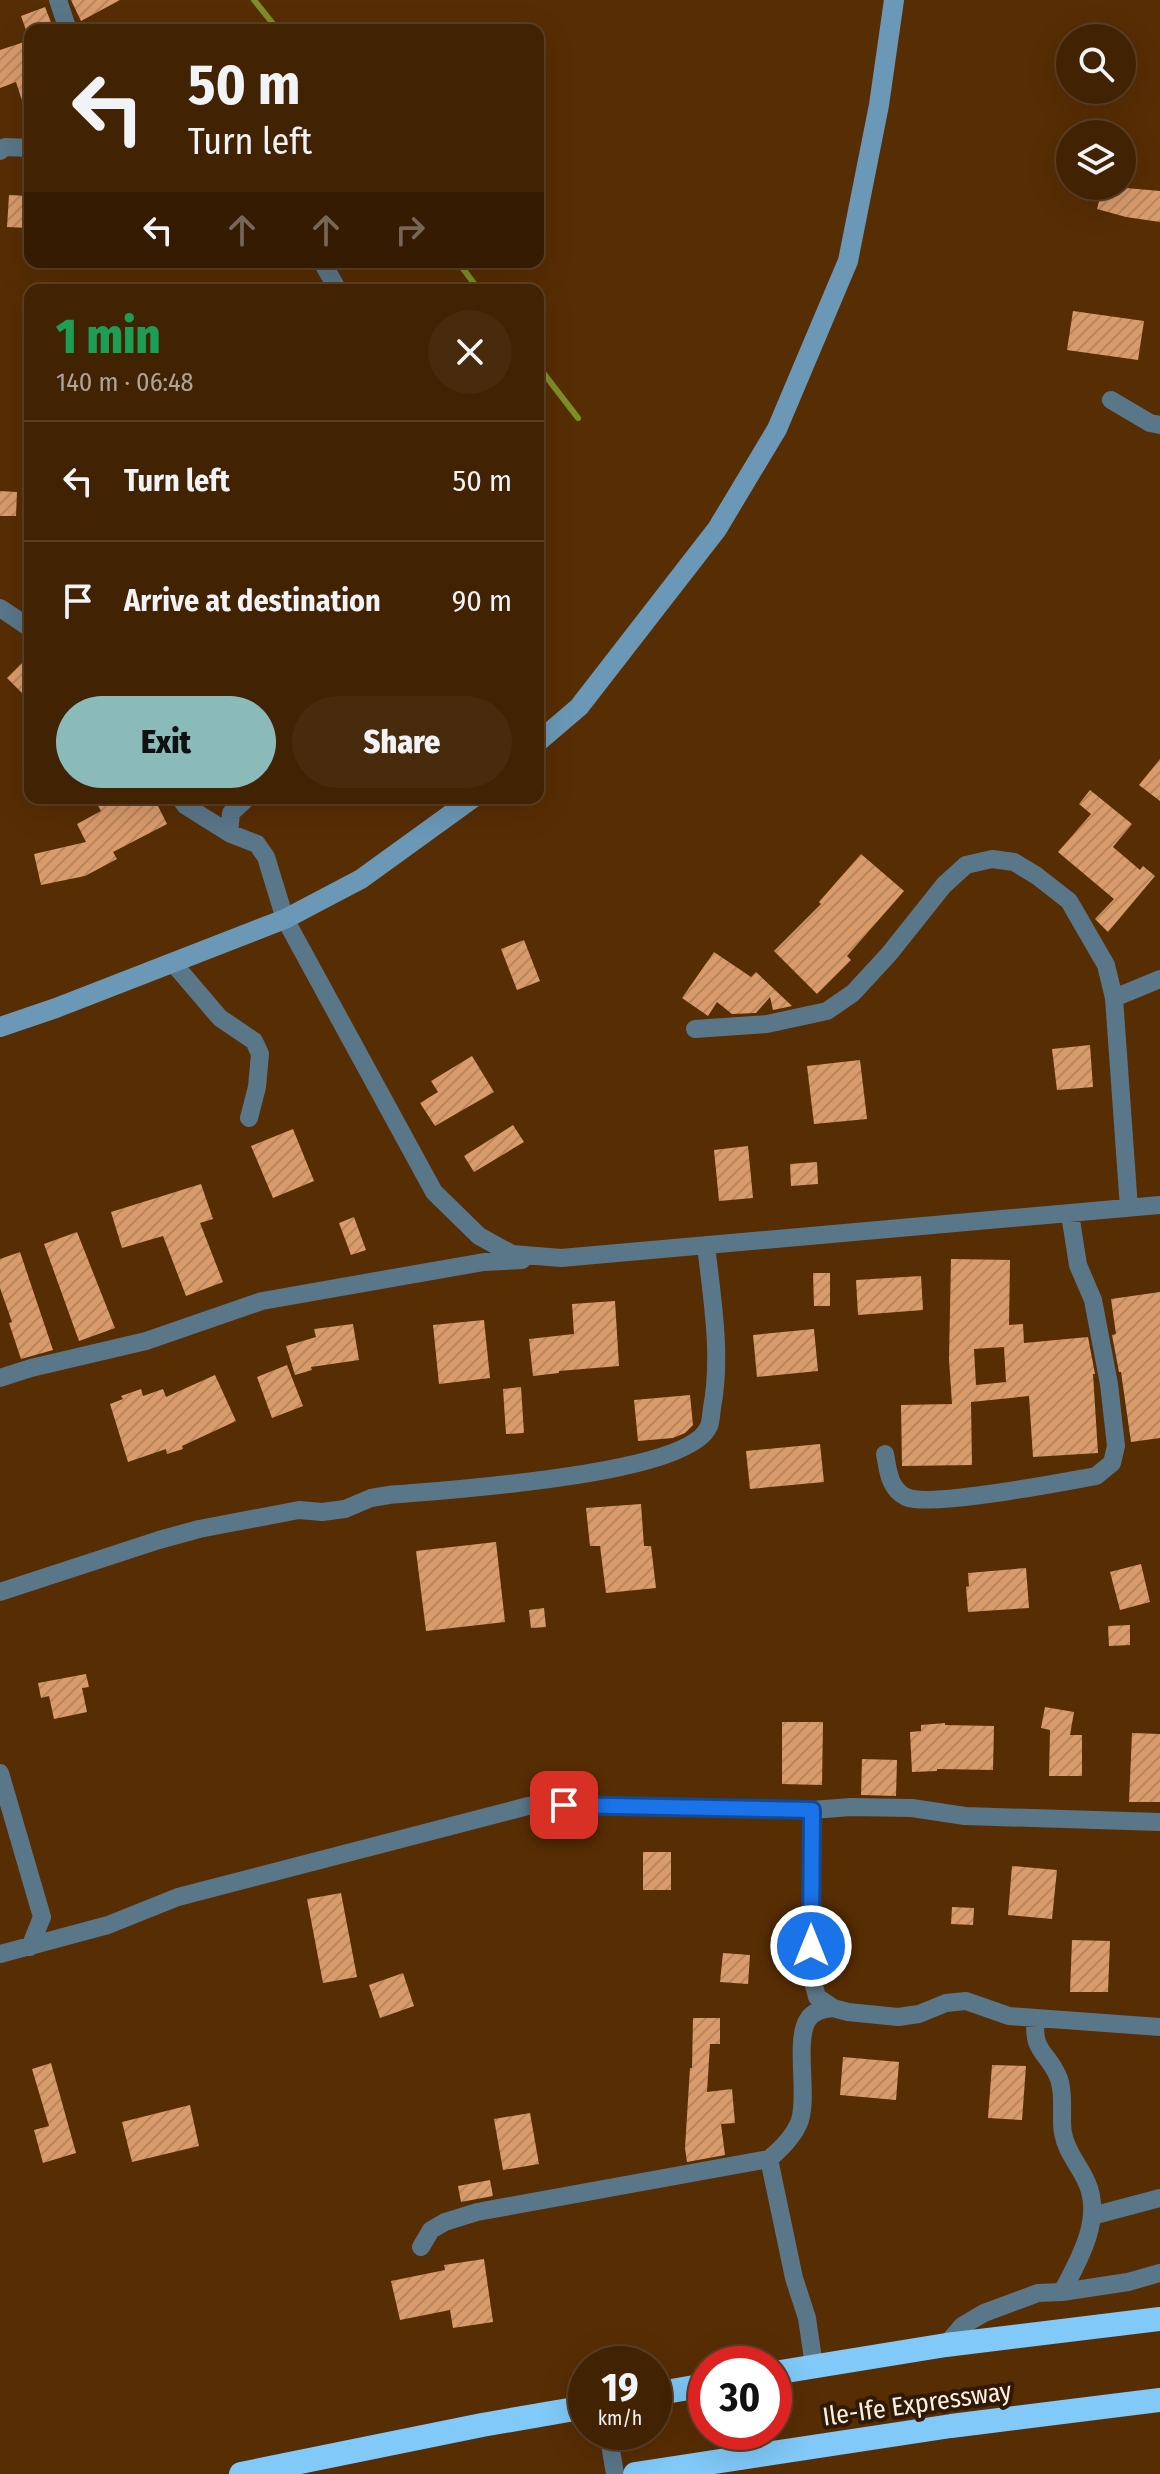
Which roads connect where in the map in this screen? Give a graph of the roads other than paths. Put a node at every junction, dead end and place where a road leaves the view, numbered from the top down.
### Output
1 (58, 0) edge
2 (894, 0) edge
3 (66, 24) edge
4 (2, 145) edge
5 (24, 147) edge
6 (1111, 400) dead end
7 (1160, 425) edge
8 (0, 608) edge
9 (24, 624) edge
10 (544, 737) edge
11 (184, 804) edge
12 (241, 804) edge
13 (465, 804) edge
14 (229, 833) junction
15 (285, 919) junction
16 (173, 963) junction
17 (1160, 979) edge
18 (1114, 998) junction
19 (0, 1027) edge
20 (695, 1029) dead end
21 (249, 1118) dead end
22 (1160, 1205) edge
23 (1129, 1208) junction
24 (1070, 1214) junction
25 (706, 1245) junction
26 (561, 1258) junction
27 (0, 1378) edge
28 (885, 1454) dead end
29 (0, 1592) edge
30 (0, 1773) edge
31 (812, 1810) junction
32 (1160, 1822) edge
33 (42, 1917) junction
34 (68, 1934) junction
35 (30, 1947) junction
36 (0, 1954) edge
37 (833, 2008) junction
38 (1036, 2018) junction
39 (1160, 2027) edge
40 (769, 2159) junction
41 (1160, 2198) edge
42 (1092, 2216) junction
43 (421, 2247) dead end
44 (1081, 2254) junction
45 (1160, 2273) edge
46 (1098, 2285) junction
47 (1062, 2292) junction
48 (1160, 2319) edge
49 (946, 2345) junction
50 (814, 2366) junction
51 (792, 2370) edge
52 (1160, 2400) edge
53 (568, 2410) edge
54 (611, 2450) edge
55 (241, 2474) edge
56 (615, 2474) edge
57 (635, 2474) edge

1 - 3 street
2 - 10 street
4 - 5 street
6 - 7 street
8 - 9 street
11 - 14 street
12 - 14 street
13 - 15 street
14 - 15 street
15 - 16 street
15 - 26 street
16 - 19 street
16 - 21 street
17 - 18 street
18 - 20 street
18 - 23 street
22 - 23 street
23 - 24 street
24 - 25 street
24 - 28 street
25 - 26 street
25 - 29 street
26 - 27 street
30 - 33 street
31 - 32 street
31 - 34 street
31 - 37 street
33 - 34 street
33 - 35 street
34 - 35 street
35 - 36 street
37 - 38 street
37 - 40 street
38 - 39 street
38 - 42 street
40 - 43 street
40 - 50 street
41 - 42 street
42 - 44 street
44 - 46 street
44 - 47 street
45 - 46 street
46 - 47 street
47 - 49 street
48 - 49 highway, Ile-Ife Expressway
49 - 50 highway, Ile-Ife Expressway
50 - 51 highway, Ile-Ife Expressway
52 - 57 highway, Ile-Ife Expressway
53 - 55 highway
54 - 56 street

